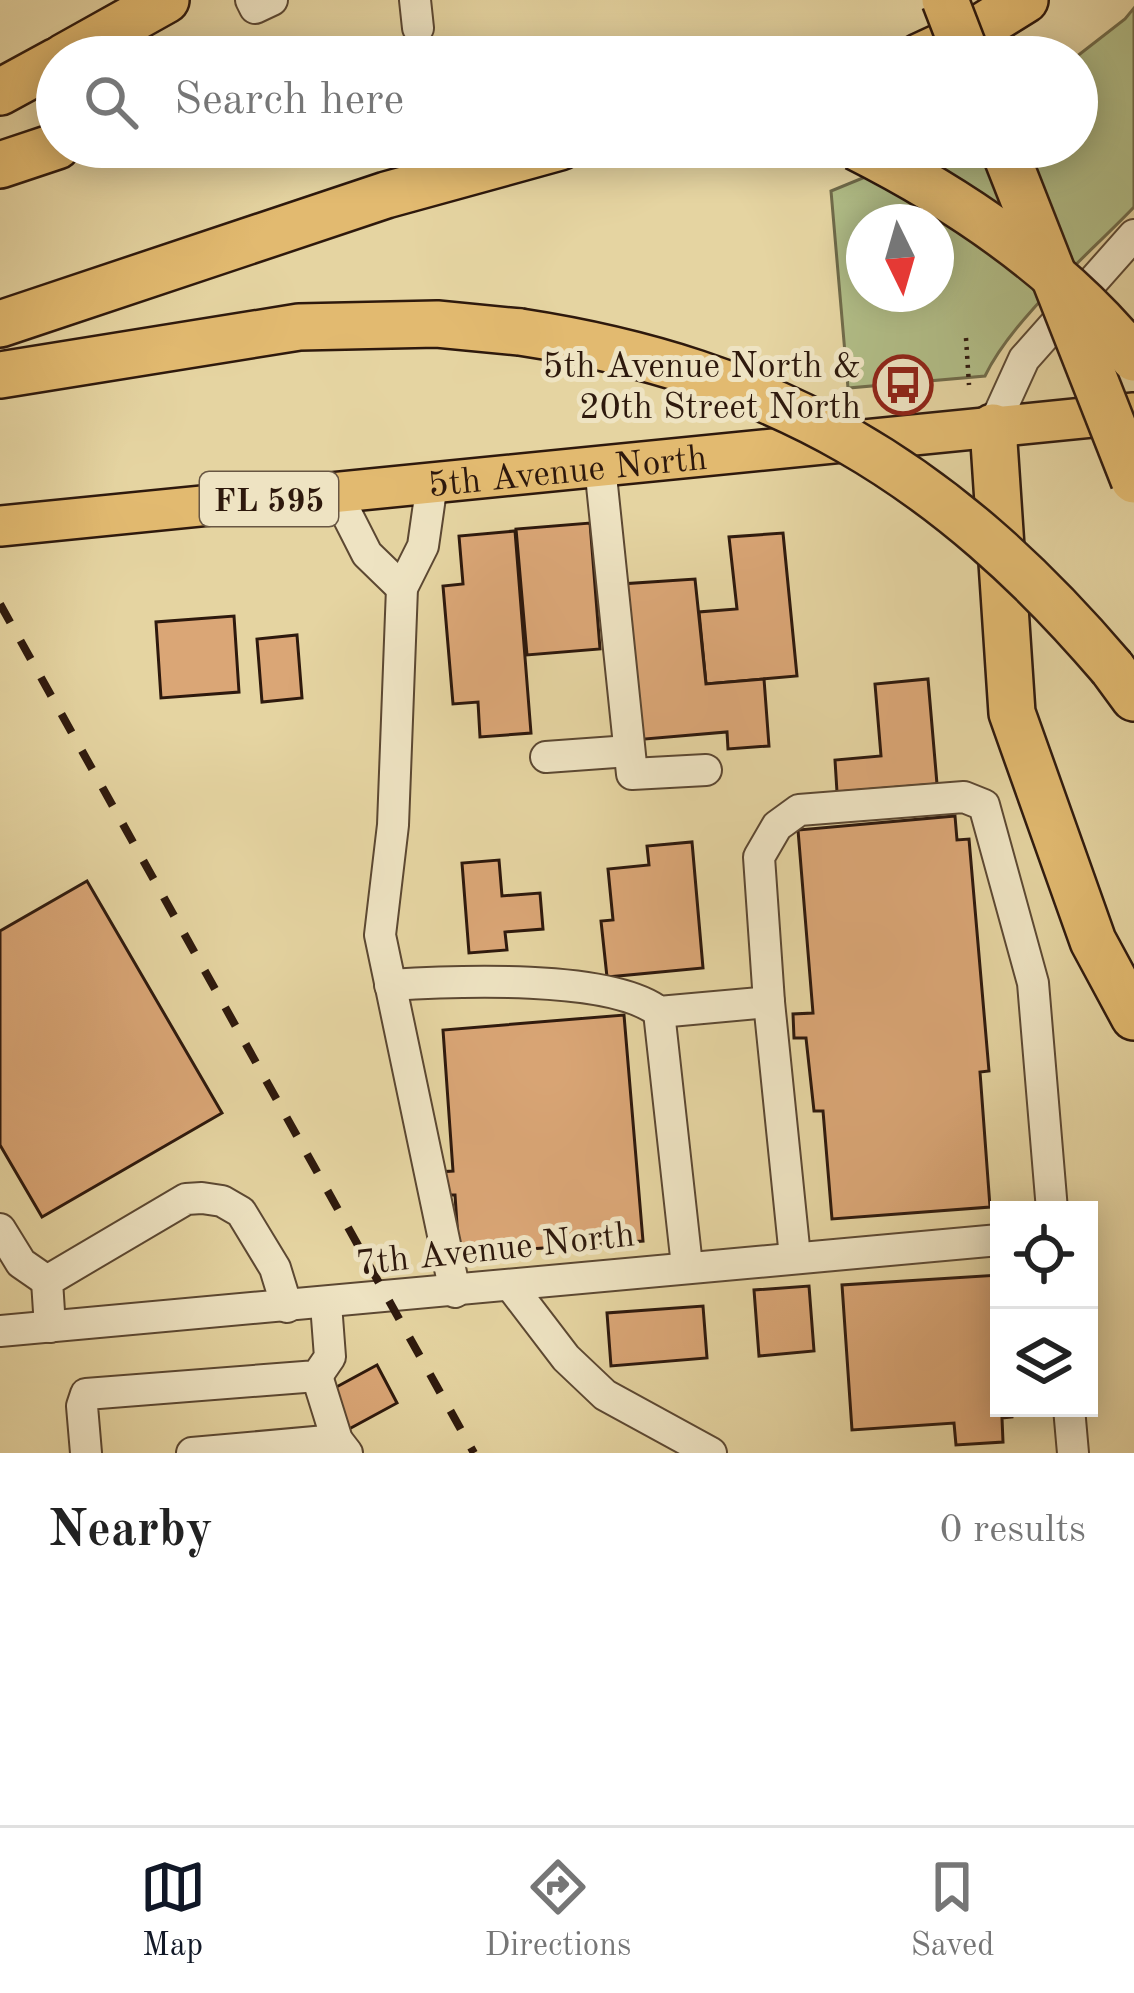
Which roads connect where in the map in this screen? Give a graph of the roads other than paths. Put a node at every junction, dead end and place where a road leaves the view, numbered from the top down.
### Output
1 (166, 0) edge
2 (251, 0) edge
3 (272, 0) edge
4 (945, 0) edge
5 (1024, 0) edge
6 (101, 36) edge
7 (959, 36) edge
8 (964, 36) edge
9 (36, 72) edge
10 (0, 92) edge
11 (36, 153) edge
12 (0, 165) edge
13 (484, 168) edge
14 (893, 168) edge
15 (1011, 168) edge
16 (1134, 236) edge
17 (0, 324) edge
18 (1134, 358) edge
19 (4, 374) edge
20 (1134, 413) edge
21 (993, 427) junction
22 (600, 466) junction
23 (1134, 480) edge
24 (432, 483) junction
25 (336, 493) junction
26 (9, 523) edge
27 (402, 588) junction
28 (1123, 683) edge
29 (629, 751) junction
30 (546, 758) dead end
31 (706, 770) dead end
32 (390, 985) junction
33 (769, 1002) junction
34 (658, 1012) junction
35 (1134, 1017) edge
36 (1051, 1201) edge
37 (0, 1229) edge
38 (990, 1241) edge
39 (795, 1256) junction
40 (687, 1266) junction
41 (46, 1281) junction
42 (511, 1286) junction
43 (455, 1292) junction
44 (326, 1304) junction
45 (287, 1307) junction
46 (50, 1327) junction
47 (0, 1331) edge
48 (316, 1376) junction
49 (1070, 1417) edge
50 (342, 1446) edge
51 (86, 1453) edge
52 (192, 1453) edge
53 (711, 1453) edge
54 (1072, 1453) edge

1 - 6 highway
2 - 3 street
4 - 7 highway, bridge
5 - 8 highway
9 - 10 highway
11 - 12 highway
13 - 17 highway
14 - 18 highway, bridge
15 - 23 highway, bridge
16 - 21 street
19 - 28 highway, bridge
20 - 21 main road, 5th Avenue North / FL 595
21 - 22 main road, 5th Avenue North / FL 595
21 - 35 highway
22 - 24 main road, 5th Avenue North / FL 595
22 - 29 street
24 - 25 main road, 5th Avenue North / FL 595
24 - 27 street
25 - 26 main road, 5th Avenue North / FL 595
25 - 27 street
27 - 32 street
29 - 30 street
29 - 31 street
32 - 34 street
32 - 43 street
33 - 34 street
33 - 36 street
33 - 39 street
34 - 40 street
37 - 41 street
38 - 39 street, 7th Avenue North
39 - 40 street, 7th Avenue North
40 - 42 street, 7th Avenue North
41 - 45 street
41 - 46 street
42 - 43 street, 7th Avenue North
42 - 53 street
43 - 44 street, 7th Avenue North
44 - 45 street, 7th Avenue North
44 - 48 street
45 - 46 street, 7th Avenue North
46 - 47 street, 7th Avenue North
48 - 50 street
48 - 51 street
49 - 54 street
50 - 52 street

